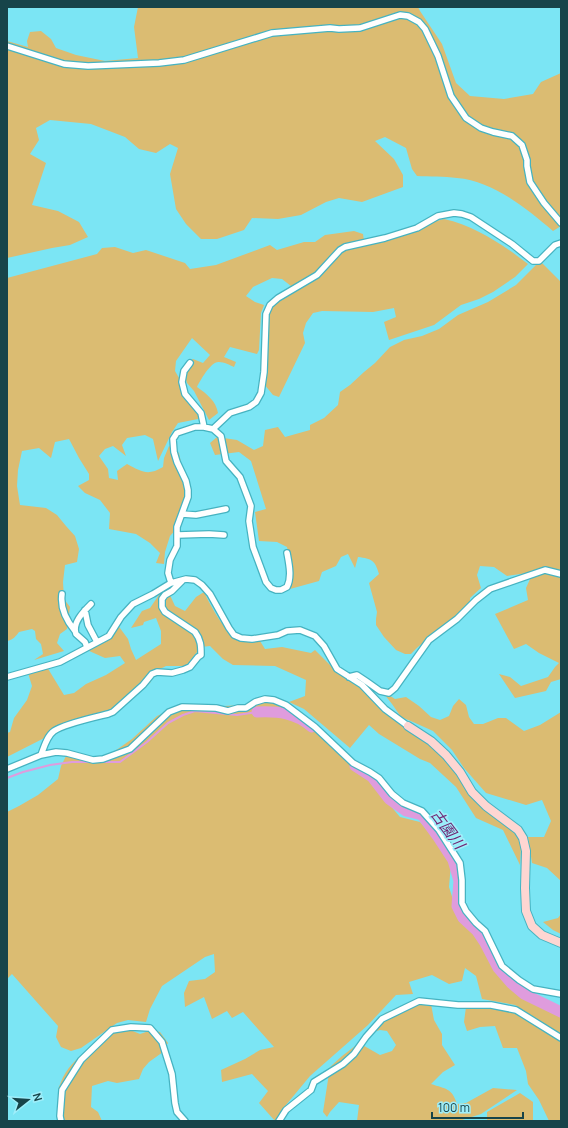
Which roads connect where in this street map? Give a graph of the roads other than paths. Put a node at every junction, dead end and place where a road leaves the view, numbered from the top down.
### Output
1 (7, 46) edge
2 (561, 223) edge
3 (561, 243) edge
4 (190, 363) dead end
5 (204, 427) junction
6 (213, 429) junction
7 (226, 509) dead end
8 (182, 514) junction
9 (178, 535) junction
10 (224, 535) dead end
11 (287, 553) dead end
12 (561, 574) edge
13 (183, 580) junction
14 (171, 583) junction
15 (62, 594) dead end
16 (91, 604) dead end
17 (85, 610) junction
18 (75, 631) junction
19 (98, 642) junction
20 (87, 647) junction
21 (7, 677) edge
22 (349, 677) junction
23 (408, 726) joint
24 (41, 755) junction
25 (7, 768) edge
26 (561, 944) edge
27 (561, 994) edge
28 (561, 1038) edge
29 (60, 1121) edge
30 (185, 1121) edge
31 (279, 1121) edge

1 - 2 street
3 - 6 street
4 - 5 street
5 - 6 street
5 - 8 street
6 - 11 street
7 - 8 street
8 - 9 street
9 - 10 street
9 - 14 street
12 - 22 street
13 - 14 street
13 - 22 street
13 - 24 street
14 - 19 street
15 - 18 street
16 - 17 street
17 - 18 street
17 - 19 street
18 - 20 street
19 - 20 street
20 - 21 street
22 - 23 street
23 - 26 street
24 - 25 street
24 - 27 street
28 - 31 street
29 - 30 street

